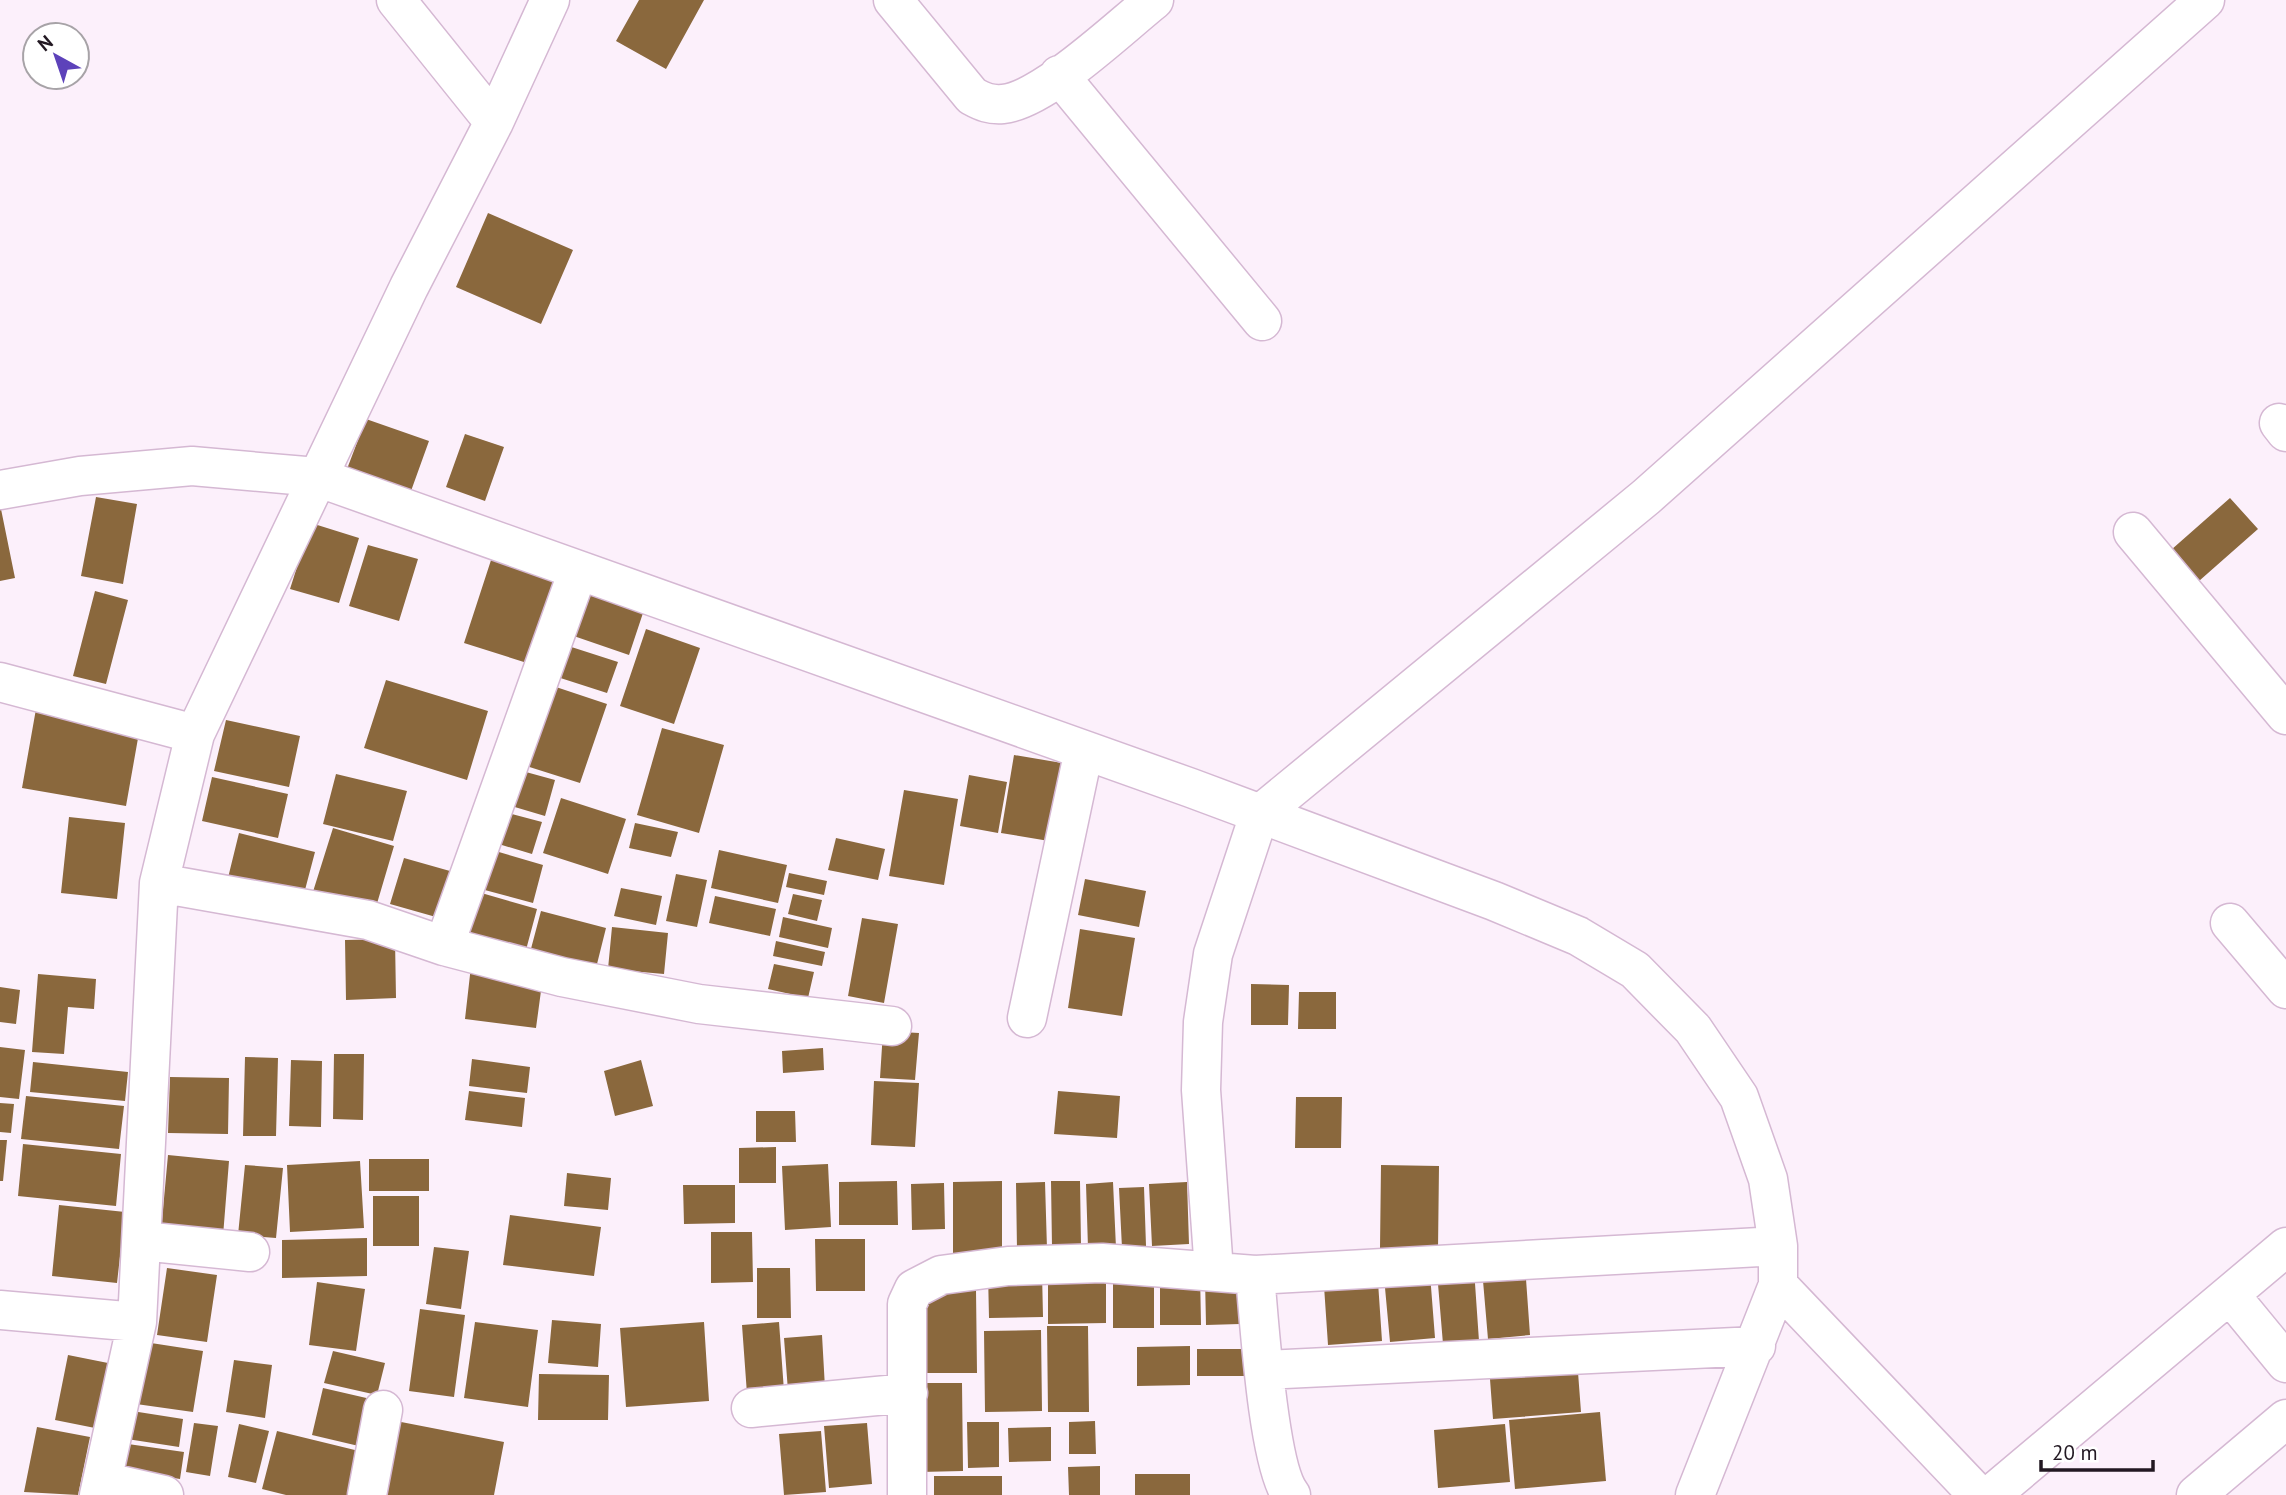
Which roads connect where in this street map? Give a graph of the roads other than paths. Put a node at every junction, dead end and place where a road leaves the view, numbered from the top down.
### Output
1 (396, 0) edge
2 (550, 0) edge
3 (893, 0) edge
4 (1154, 0) edge
5 (2205, 0) edge
6 (1059, 75) junction
7 (494, 122) junction
8 (1262, 321) dead end
9 (317, 477) junction
10 (0, 490) edge
11 (2133, 532) dead end
12 (578, 571) junction
13 (0, 682) edge
14 (2286, 715) edge
15 (194, 734) junction
16 (1084, 750) junction
17 (1259, 815) junction
18 (159, 883) junction
19 (2230, 923) dead end
20 (444, 946) junction
21 (2286, 989) edge
22 (1027, 1017) dead end
23 (892, 1026) dead end
24 (142, 1241) junction
25 (1778, 1246) junction
26 (2286, 1247) edge
27 (250, 1252) dead end
28 (1214, 1270) junction
29 (1255, 1275) junction
30 (1778, 1285) junction
31 (2231, 1296) junction
32 (0, 1310) edge
33 (137, 1322) junction
34 (1756, 1346) junction
35 (2286, 1363) edge
36 (1264, 1370) junction
37 (908, 1393) junction
38 (751, 1408) dead end
39 (383, 1410) dead end
40 (2286, 1419) edge
41 (100, 1488) edge
42 (164, 1495) edge
43 (367, 1495) edge
44 (907, 1495) edge
45 (1291, 1495) edge
46 (1687, 1495) edge
47 (1695, 1495) edge
48 (1978, 1495) edge
49 (1991, 1495) edge
50 (2196, 1495) edge

1 - 7 street
2 - 7 street
3 - 6 street
4 - 6 street
5 - 17 street
6 - 8 street
7 - 9 street
9 - 10 street
9 - 12 street
9 - 15 street
11 - 14 street
12 - 16 street
12 - 20 street
13 - 15 street
15 - 18 street
16 - 17 street
16 - 22 street
17 - 25 street
17 - 28 street
18 - 20 street
18 - 24 street
19 - 21 street
20 - 23 street
24 - 27 street
24 - 33 street
25 - 29 street
25 - 30 street
26 - 31 street
28 - 29 street
28 - 37 street
29 - 36 street
30 - 34 street
30 - 48 street
31 - 35 street
31 - 49 street
32 - 33 street
33 - 41 street
34 - 36 street
34 - 47 street
36 - 45 street
37 - 38 street
37 - 44 street
39 - 43 street
40 - 50 street
41 - 42 street
46 - 47 street

